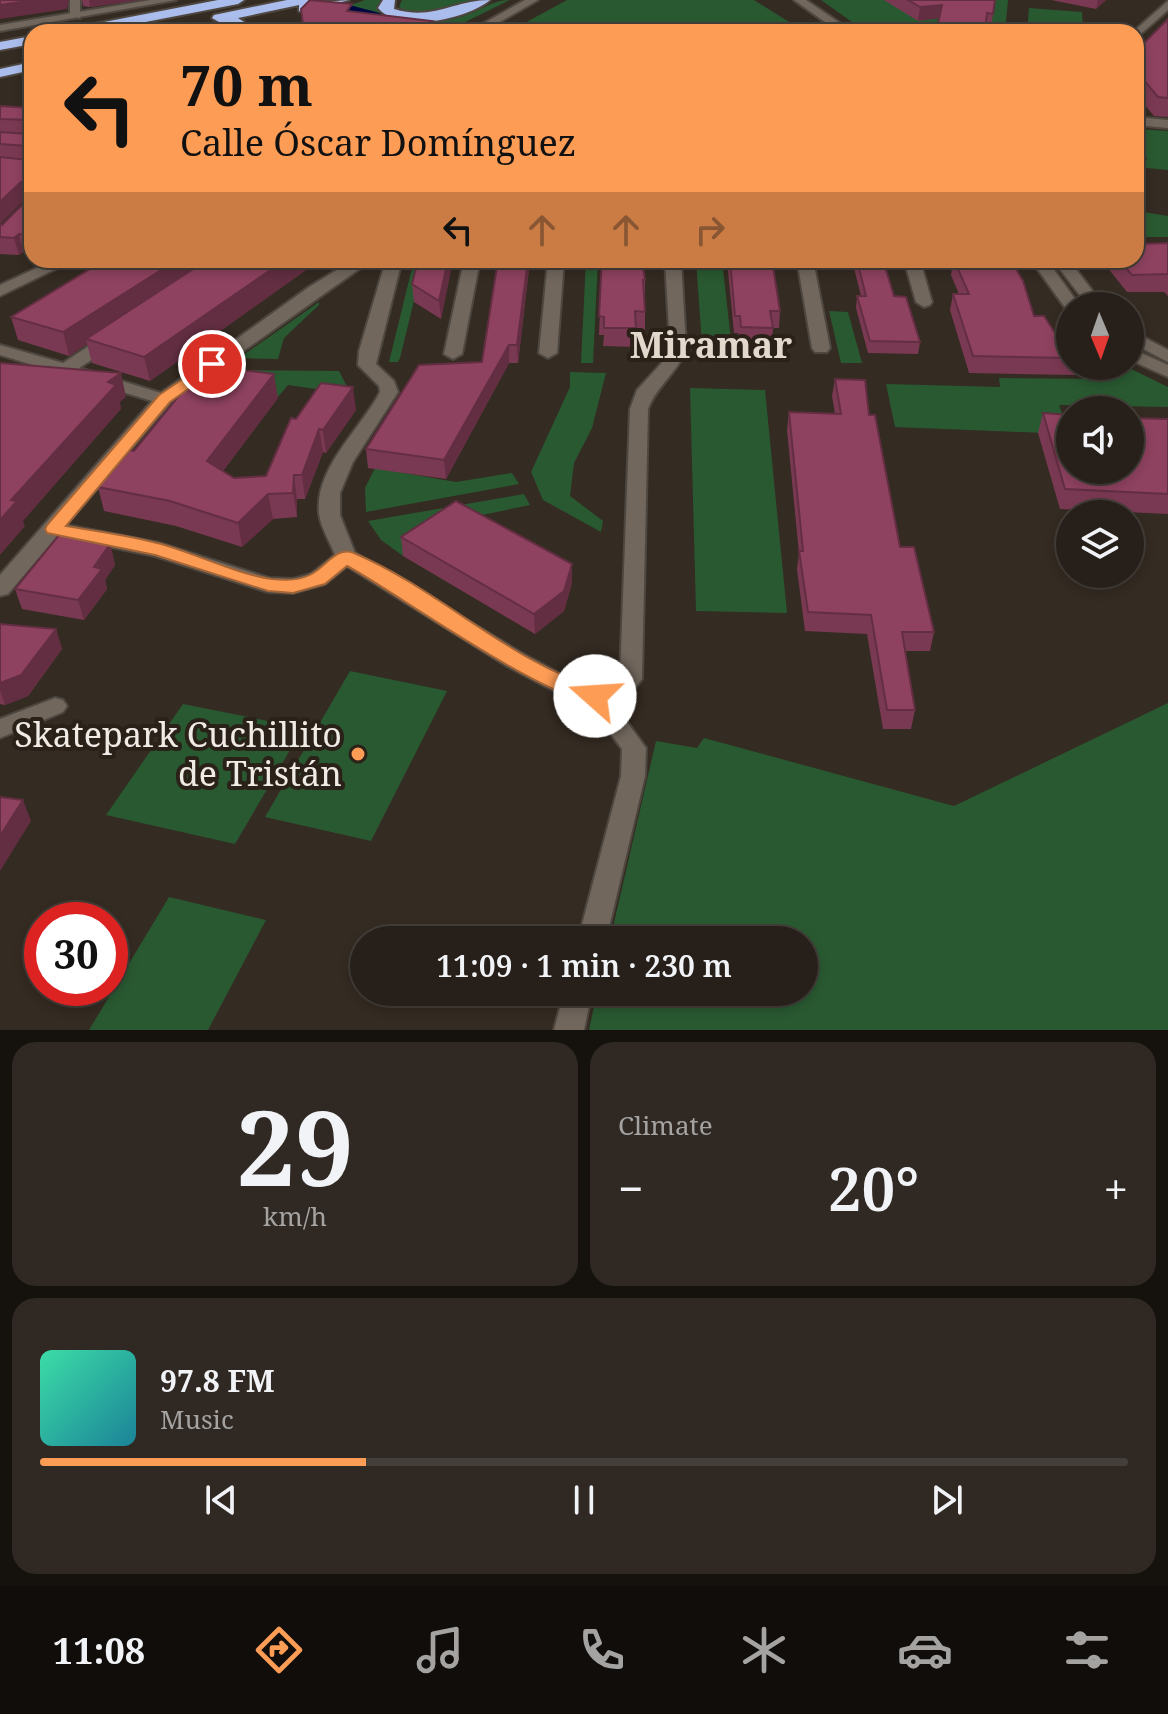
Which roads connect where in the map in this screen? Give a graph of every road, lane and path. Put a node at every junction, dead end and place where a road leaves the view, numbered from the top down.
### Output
1 (75, 0) edge
2 (171, 0) edge
3 (238, 0) edge
4 (306, 0) edge
5 (317, 0) edge
6 (343, 0) edge
7 (389, 0) edge
8 (484, 0) edge
9 (533, 0) edge
10 (783, 0) edge
11 (799, 0) edge
12 (1168, 4) edge
13 (76, 16) junction
14 (262, 17) junction
15 (24, 24) edge
16 (25, 24) edge
17 (114, 24) edge
18 (190, 24) edge
19 (229, 24) edge
20 (489, 24) edge
21 (818, 24) edge
22 (835, 24) edge
23 (1144, 27) edge
24 (0, 28) edge
25 (24, 42) edge
26 (0, 46) edge
27 (24, 58) edge
28 (0, 63) edge
29 (24, 68) edge
30 (0, 73) edge
31 (1144, 122) edge
32 (1168, 124) edge
33 (49, 268) edge
34 (351, 268) edge
35 (392, 268) edge
36 (470, 268) edge
37 (555, 268) edge
38 (673, 268) edge
39 (806, 268) edge
40 (914, 268) edge
41 (1045, 268) edge
42 (1067, 268) edge
43 (0, 291) edge
44 (1062, 292) edge
45 (1085, 292) edge
46 (924, 302) dead end
47 (130, 327) edge
48 (1144, 343) edge
49 (821, 348) dead end
50 (0, 350) edge
51 (548, 353) dead end
52 (453, 354) dead end
53 (1168, 357) edge
54 (1144, 360) edge
55 (44, 362) junction
56 (0, 367) edge
57 (66, 369) junction
58 (1168, 372) edge
59 (164, 399) junction
60 (54, 529) junction
61 (346, 557) junction
62 (0, 589) edge
63 (595, 696) junction
64 (55, 706) dead end
65 (0, 729) edge
66 (596, 926) edge
67 (575, 1006) edge
68 (569, 1030) edge

1 - 13 street
2 - 13 street
3 - 17 highway
4 - 18 highway
5 - 14 highway
6 - 14 highway
7 - 8 highway
9 - 20 street
10 - 21 street
11 - 22 street
12 - 23 street
13 - 16 street
14 - 19 highway
15 - 24 street
25 - 26 highway
27 - 28 highway
29 - 30 highway
31 - 32 street
33 - 43 street
34 - 59 street
35 - 61 street
36 - 52 street
37 - 51 street
38 - 63 street
39 - 49 street
40 - 46 street
41 - 44 street
42 - 45 street
47 - 57 street
48 - 53 street
50 - 55 street
54 - 58 street
55 - 56 street
55 - 57 street
57 - 59 street
59 - 60 street
60 - 61 street
60 - 62 street
61 - 63 street
63 - 66 street
64 - 65 street
67 - 68 street

